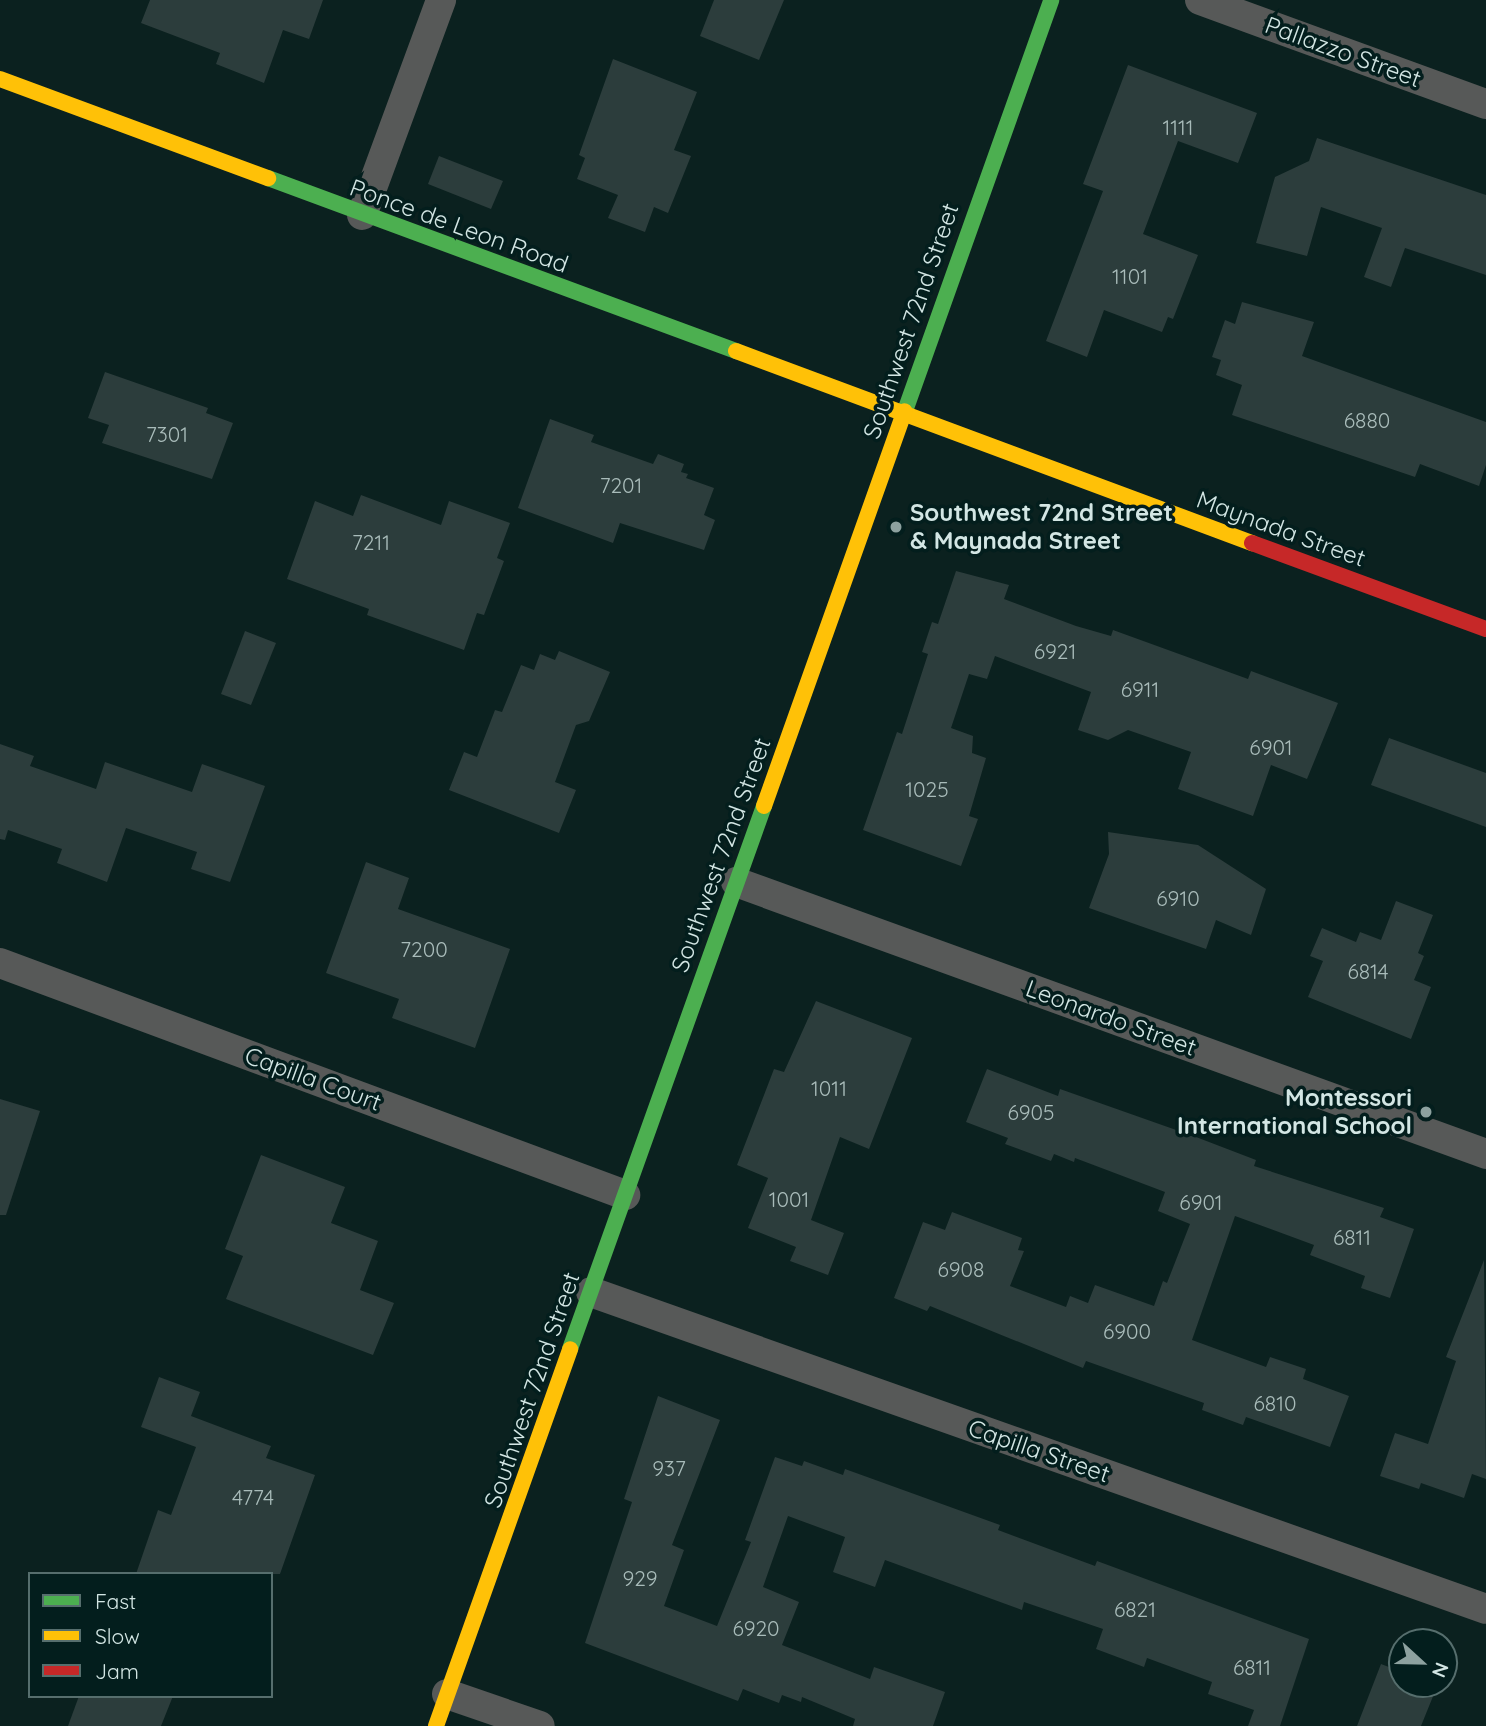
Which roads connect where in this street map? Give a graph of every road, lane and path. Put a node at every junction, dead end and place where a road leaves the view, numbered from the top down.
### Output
1 (441, 0) edge
2 (1051, 0) edge
3 (1200, 0) edge
4 (0, 79) edge
5 (1486, 104) edge
6 (362, 215) junction
7 (903, 414) junction
8 (1486, 629) edge
9 (736, 882) junction
10 (0, 963) edge
11 (1486, 1154) edge
12 (625, 1195) junction
13 (591, 1292) junction
14 (1486, 1609) edge
15 (447, 1693) junction
16 (436, 1726) edge
17 (540, 1726) edge

1 - 6 street
2 - 7 main road, Southwest 72nd Street
3 - 5 street, Pallazzo Street
4 - 6 main road, Ponce de Leon Road
6 - 7 main road, Ponce de Leon Road
7 - 8 main road, Maynada Street
7 - 9 main road, Southwest 72nd Street
9 - 11 street, Leonardo Street
9 - 12 main road, Southwest 72nd Street
10 - 12 street, Capilla Court
12 - 13 main road, Southwest 72nd Street
13 - 14 street, Capilla Street
13 - 15 main road, Southwest 72nd Street
15 - 16 main road, Southwest 72nd Street
15 - 17 street

